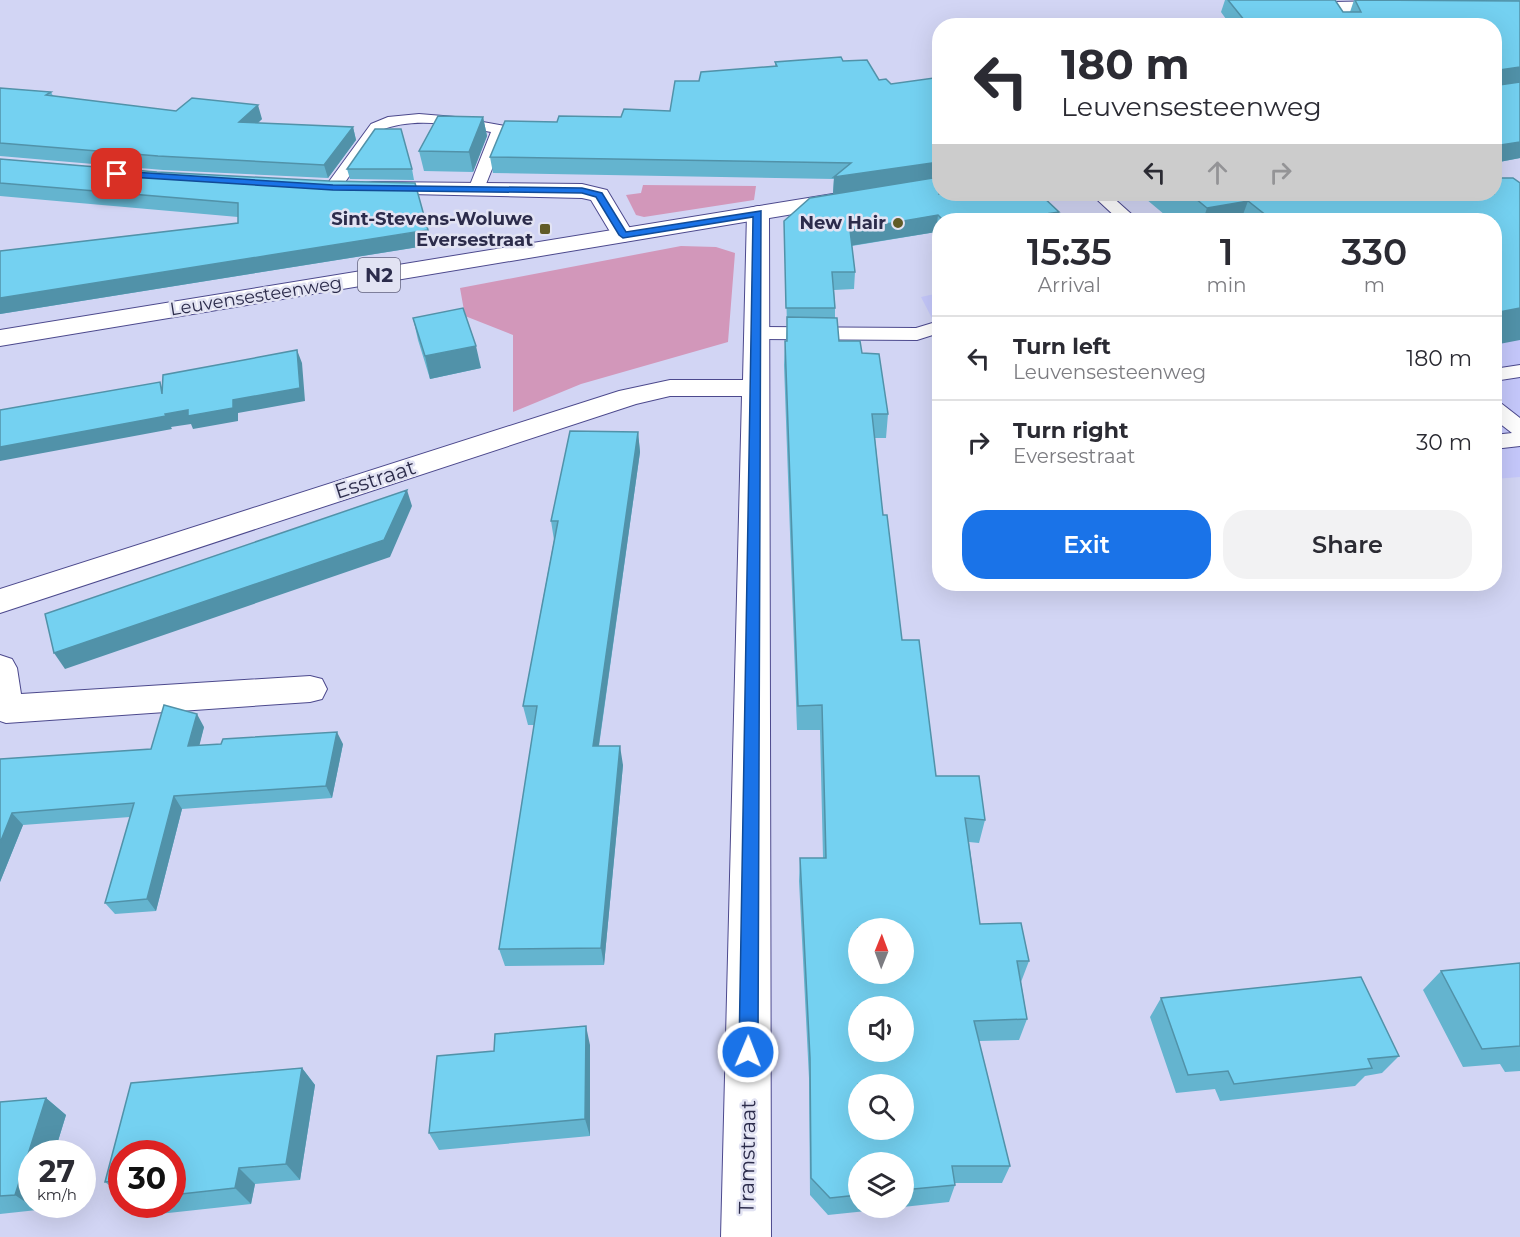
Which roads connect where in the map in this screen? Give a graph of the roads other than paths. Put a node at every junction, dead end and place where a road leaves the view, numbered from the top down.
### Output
1 (1435, 2) edge
2 (1341, 18) edge
3 (311, 186) edge
4 (333, 188) junction
5 (476, 190) junction
6 (861, 197) edge
7 (1107, 201) edge
8 (758, 213) junction
9 (1121, 213) edge
10 (623, 235) junction
11 (932, 329) edge
12 (757, 333) junction
13 (932, 333) edge
14 (917, 334) junction
15 (0, 338) edge
16 (1520, 371) edge
17 (1502, 374) edge
18 (756, 388) junction
19 (1502, 415) edge
20 (1520, 429) edge
21 (1520, 439) edge
22 (1502, 441) edge
23 (0, 600) edge
24 (0, 668) edge
25 (310, 689) dead end
26 (746, 1237) edge

1 - 2 street
3 - 4 street
4 - 5 street
4 - 5 lane
5 - 10 street
6 - 8 street, Leuvensesteenweg / N2
7 - 9 lane
8 - 10 street, Leuvensesteenweg / N2
8 - 12 street, Tramstraat
10 - 15 street, Leuvensesteenweg / N2
11 - 14 lane
12 - 14 lane
12 - 18 street, Tramstraat
13 - 14 lane
16 - 17 lane
18 - 23 street, Esstraat
18 - 26 street, Tramstraat
19 - 20 lane
21 - 22 lane
24 - 25 street

